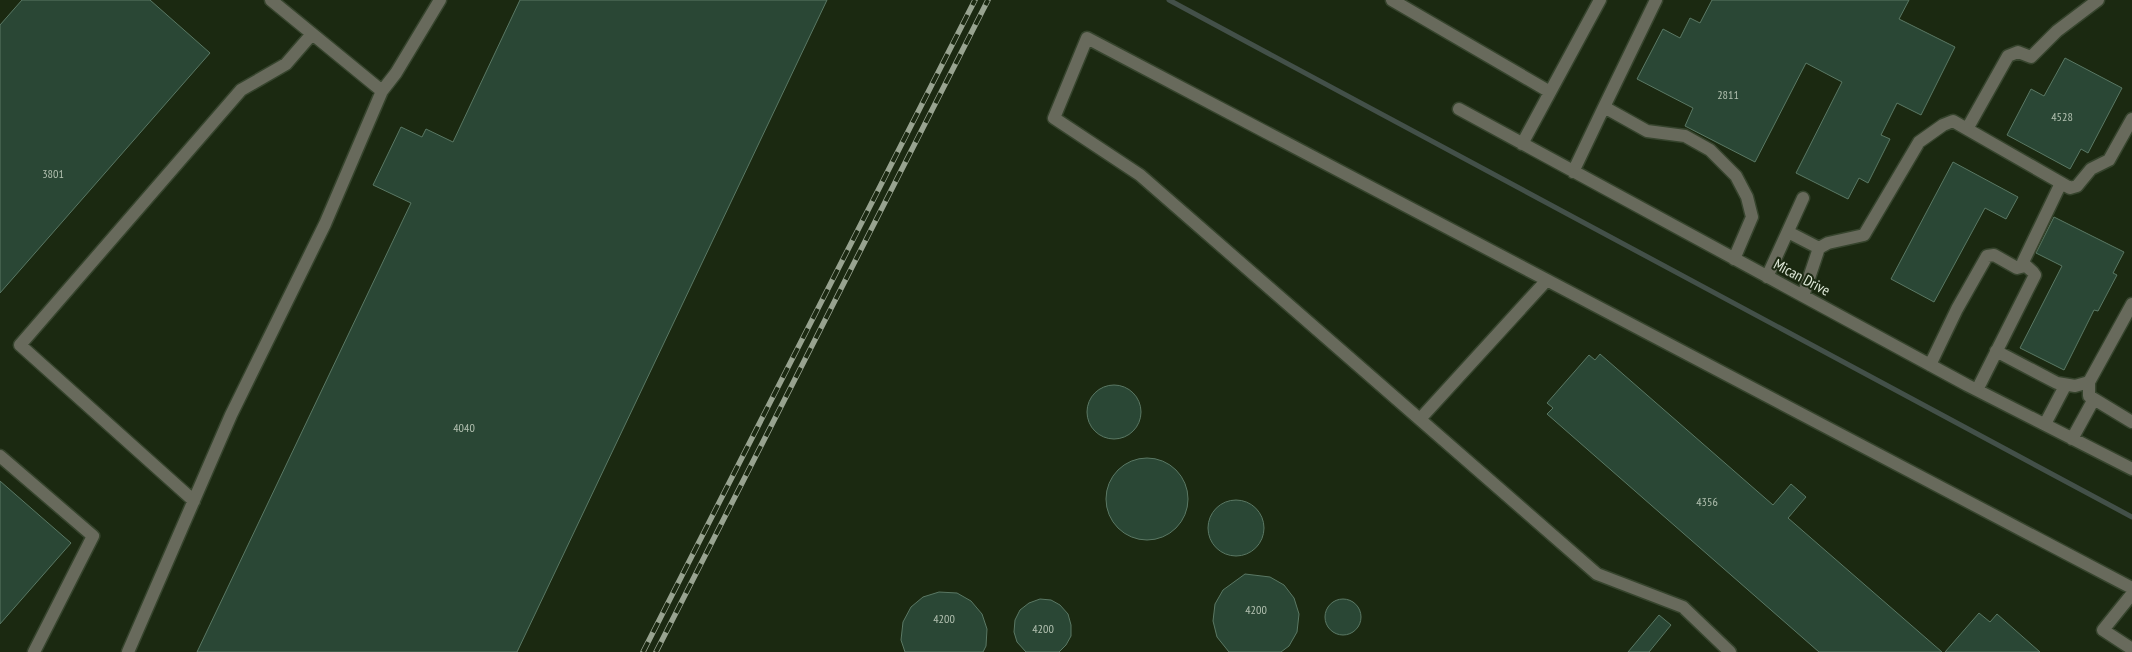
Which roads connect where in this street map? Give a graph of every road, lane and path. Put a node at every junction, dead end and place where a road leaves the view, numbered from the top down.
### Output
1 (271, 0) edge
2 (440, 0) edge
3 (1392, 0) edge
4 (1600, 0) edge
5 (1656, 0) edge
6 (2098, 0) edge
7 (312, 34) junction
8 (382, 91) junction
9 (1550, 92) junction
10 (1604, 107) junction
11 (1459, 109) dead end
12 (2132, 119) edge
13 (1967, 129) junction
14 (1522, 144) junction
15 (1573, 172) junction
16 (2061, 183) junction
17 (1803, 198) dead end
18 (1788, 232) junction
19 (1819, 248) junction
20 (1734, 259) junction
21 (2025, 266) junction
22 (1767, 276) junction
23 (1547, 280) junction
24 (1802, 296) junction
25 (2132, 304) edge
26 (1996, 352) junction
27 (1930, 365) junction
28 (2089, 382) junction
29 (2065, 386) junction
30 (1977, 390) junction
31 (2094, 399) junction
32 (1420, 419) junction
33 (2132, 422) edge
34 (2045, 424) junction
35 (2072, 439) junction
36 (0, 456) edge
37 (2132, 469) edge
38 (194, 501) junction
39 (2132, 588) edge
40 (2132, 594) edge
41 (2132, 649) edge
42 (34, 652) edge
43 (128, 652) edge
44 (1730, 652) edge

1 - 7 street
2 - 8 street
3 - 9 street
4 - 9 street
5 - 10 street
6 - 13 street
7 - 8 street
7 - 38 street
8 - 38 street
9 - 14 street
10 - 15 street
10 - 20 street
11 - 14 street, Mican Drive
12 - 16 street
13 - 16 street
13 - 19 street
14 - 15 street, Mican Drive
15 - 20 street, Mican Drive
16 - 21 street
17 - 18 street
18 - 19 street
18 - 22 street
19 - 24 street
20 - 22 street, Mican Drive
21 - 26 street
21 - 27 street
22 - 24 street, Mican Drive
23 - 32 street
23 - 32 street
23 - 39 street
24 - 27 street, Mican Drive
25 - 28 street
26 - 29 street
26 - 30 street
27 - 30 street, Mican Drive
28 - 29 street
28 - 31 street
29 - 34 street
30 - 34 street, Mican Drive
31 - 33 street
31 - 35 street
32 - 44 street
34 - 35 street, Mican Drive
35 - 37 street, Mican Drive
36 - 42 street
38 - 43 street
40 - 41 street

